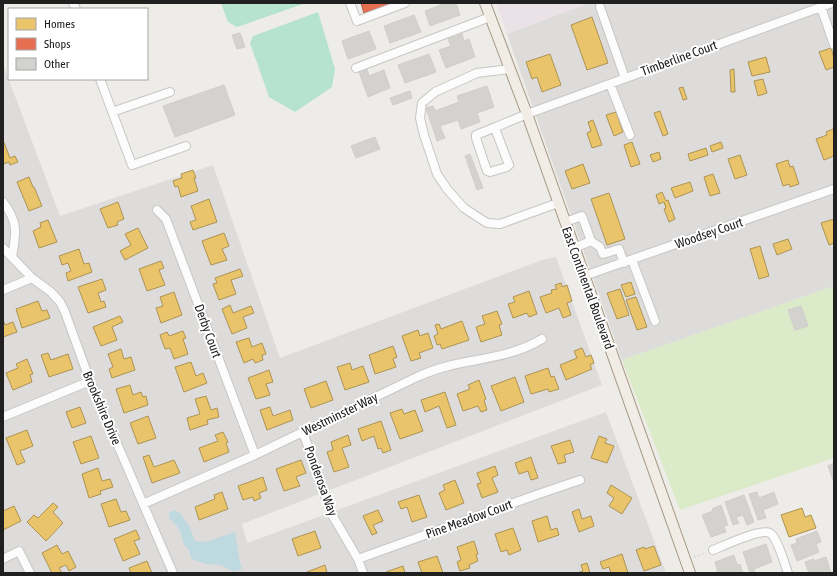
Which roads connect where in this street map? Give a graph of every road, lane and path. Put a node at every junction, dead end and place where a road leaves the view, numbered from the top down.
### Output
1 (350, 3) edge
2 (405, 3) edge
3 (485, 3) edge
4 (832, 3) edge
5 (600, 7) dead end
6 (821, 7) junction
7 (490, 17) junction
8 (834, 45) edge
9 (356, 68) dead end
10 (510, 69) junction
11 (626, 78) junction
12 (100, 80) edge
13 (610, 84) junction
14 (170, 92) dead end
15 (112, 112) junction
16 (527, 114) junction
17 (496, 127) junction
18 (630, 135) dead end
19 (186, 146) dead end
20 (834, 190) edge
21 (3, 202) edge
22 (558, 203) junction
23 (157, 210) dead end
24 (565, 222) junction
25 (591, 241) junction
26 (3, 248) edge
27 (574, 248) junction
28 (12, 257) junction
29 (632, 260) junction
30 (624, 263) junction
31 (584, 276) junction
32 (32, 278) junction
33 (3, 290) edge
34 (655, 320) dead end
35 (542, 338) dead end
36 (90, 381) junction
37 (3, 417) edge
38 (304, 432) junction
39 (255, 455) junction
40 (580, 480) dead end
41 (143, 504) junction
42 (713, 550) joint
43 (3, 559) edge
44 (358, 559) junction
45 (686, 560) junction
46 (688, 572) edge
47 (30, 573) edge
48 (173, 573) edge
49 (363, 573) edge
50 (788, 573) edge

1 - 2 street
3 - 7 main road, East Continental Boulevard
4 - 6 street, Timberline Court
5 - 11 street
6 - 8 street
6 - 11 street, Timberline Court
7 - 9 street
7 - 10 main road, East Continental Boulevard
10 - 16 main road, East Continental Boulevard
10 - 22 street
11 - 13 street, Timberline Court
12 - 15 street
13 - 16 street, Timberline Court
13 - 18 street
14 - 15 street
15 - 19 street
16 - 17 street, Timberline Court
16 - 22 main road, East Continental Boulevard
17 - 17 street, Timberline Court
20 - 29 street, Woodsey Court
21 - 28 street
22 - 24 main road, East Continental Boulevard
23 - 39 street, Derby Court
24 - 25 street
24 - 27 main road, East Continental Boulevard
25 - 27 street
25 - 30 street
26 - 28 street, Brookshire Drive
27 - 31 main road, East Continental Boulevard
28 - 32 street, Brookshire Drive
29 - 30 street, Woodsey Court
29 - 34 street
30 - 31 street, Woodsey Court
31 - 45 main road, East Continental Boulevard
32 - 33 street
32 - 36 street, Brookshire Drive
35 - 38 street, Westminster Way
36 - 37 street
36 - 41 street, Brookshire Drive
38 - 39 street, Westminster Way
38 - 44 street, Ponderosa Way
39 - 41 street, Westminster Way
40 - 44 street, Pine Meadow Court
41 - 48 street, Brookshire Drive
42 - 45 path
42 - 50 street
43 - 47 street
44 - 49 street, Ponderosa Way
45 - 46 main road, East Continental Boulevard

